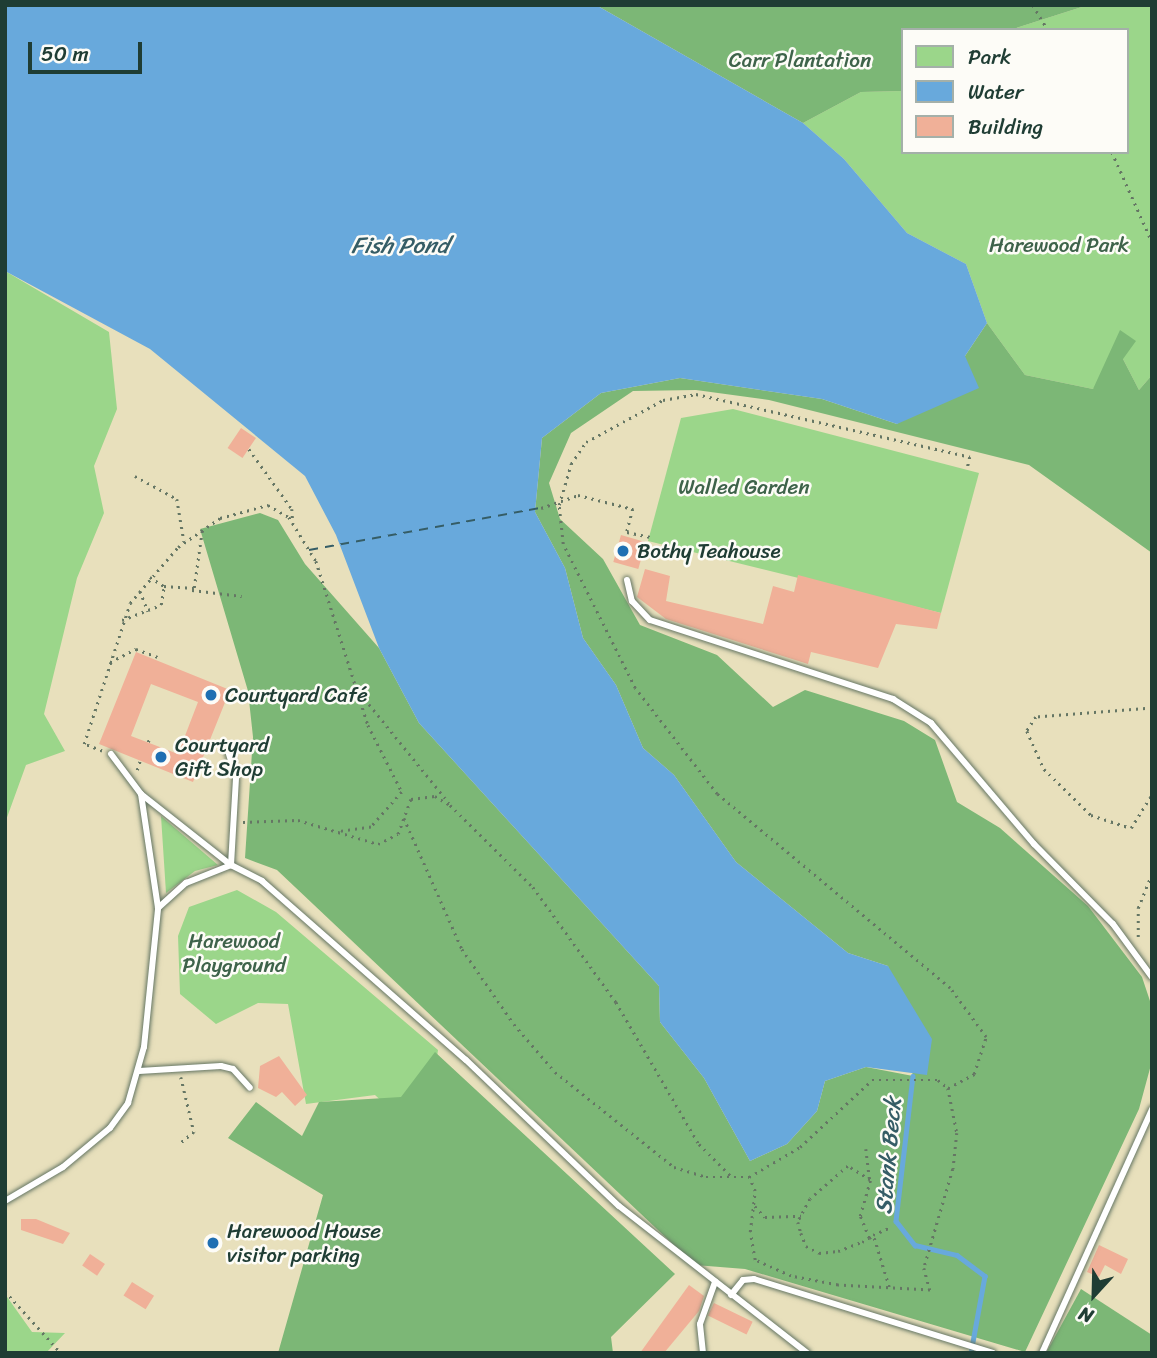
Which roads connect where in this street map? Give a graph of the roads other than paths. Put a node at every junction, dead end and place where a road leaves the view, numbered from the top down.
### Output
1 (627, 580) dead end
2 (227, 748) dead end
3 (111, 754) road end
4 (141, 794) junction
5 (231, 865) junction
6 (158, 908) junction
7 (1152, 977) edge
8 (139, 1070) junction
9 (250, 1088) dead end
10 (1152, 1108) edge
11 (5, 1201) edge
12 (715, 1282) junction
13 (732, 1295) junction
14 (703, 1353) edge
15 (807, 1353) edge
16 (993, 1353) edge
17 (1042, 1353) edge

1 - 7 lane
2 - 5 lane
3 - 4 lane
4 - 5 lane
4 - 6 lane
5 - 6 lane
5 - 12 lane
6 - 8 lane
8 - 9 lane
8 - 11 lane
10 - 17 lane
12 - 13 lane
12 - 14 lane
13 - 15 lane
13 - 16 lane

